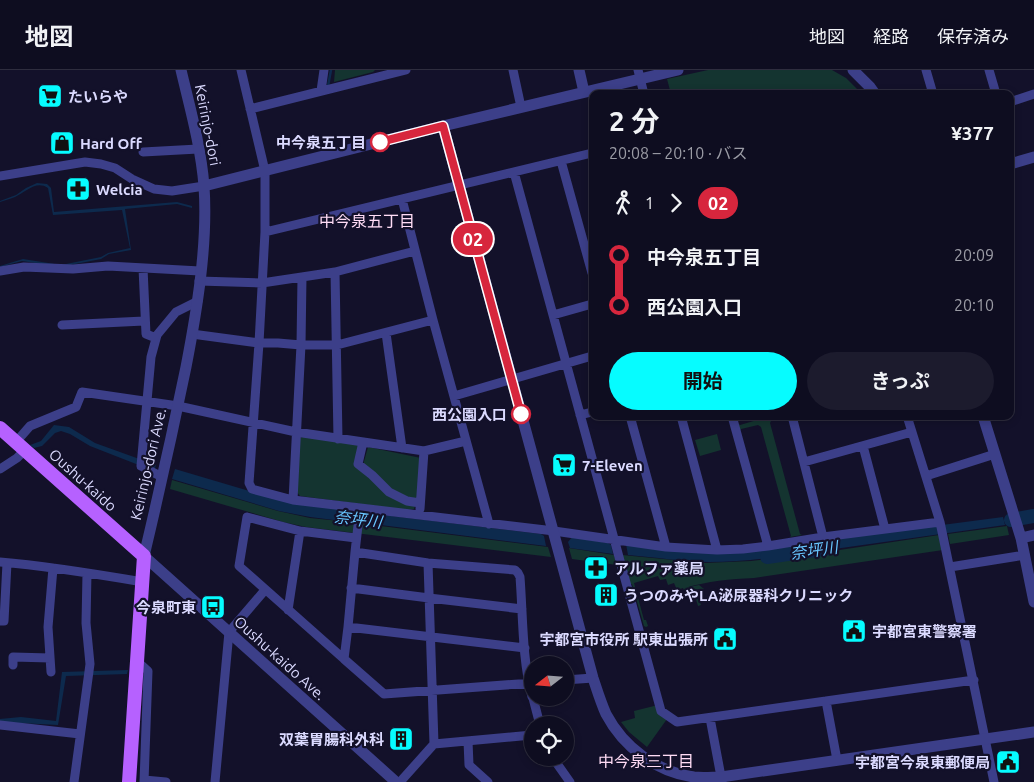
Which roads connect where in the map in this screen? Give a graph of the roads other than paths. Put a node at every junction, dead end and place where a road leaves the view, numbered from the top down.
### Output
1 (181, 70) edge
2 (241, 70) edge
3 (324, 70) edge
4 (406, 70) edge
5 (513, 70) edge
6 (579, 70) edge
7 (678, 70) edge
8 (853, 70) edge
9 (926, 70) edge
10 (989, 70) edge
11 (383, 73) edge
12 (639, 75) edge
13 (589, 90) edge
14 (590, 90) edge
15 (643, 90) edge
16 (872, 90) edge
17 (932, 90) edge
18 (995, 90) edge
19 (321, 91) junction
20 (584, 92) junction
21 (1034, 94) edge
22 (1014, 101) edge
23 (521, 107) junction
24 (250, 109) junction
25 (443, 126) junction
26 (198, 149) junction
27 (143, 152) dead end
28 (589, 154) edge
29 (1034, 157) edge
30 (561, 161) junction
31 (1014, 163) edge
32 (265, 171) junction
33 (514, 172) junction
34 (0, 176) edge
35 (458, 185) junction
36 (204, 186) junction
37 (402, 199) junction
38 (265, 232) junction
39 (415, 251) junction
40 (589, 262) edge
41 (143, 268) junction
42 (0, 271) edge
43 (335, 272) junction
44 (200, 276) junction
45 (302, 277) junction
46 (262, 283) junction
47 (198, 300) junction
48 (589, 305) edge
49 (553, 315) junction
50 (433, 320) junction
51 (144, 321) junction
52 (62, 325) dead end
53 (386, 332) junction
54 (192, 334) junction
55 (156, 338) junction
56 (259, 343) junction
57 (301, 345) junction
58 (337, 345) junction
59 (589, 357) edge
60 (566, 364) junction
61 (511, 379) junction
62 (454, 396) junction
63 (147, 402) junction
64 (178, 406) junction
65 (589, 413) edge
66 (580, 415) junction
67 (631, 420) edge
68 (682, 420) edge
69 (733, 420) edge
70 (793, 420) edge
71 (909, 420) edge
72 (984, 420) edge
73 (254, 423) junction
74 (0, 428) edge
75 (296, 432) junction
76 (912, 432) junction
77 (338, 438) junction
78 (466, 441) junction
79 (363, 442) junction
80 (20, 446) junction
81 (863, 446) junction
82 (402, 448) junction
83 (424, 451) junction
84 (995, 454) junction
85 (804, 462) junction
86 (0, 469) edge
87 (926, 476) junction
88 (162, 477) junction
89 (293, 500) junction
90 (420, 504) junction
91 (360, 508) junction
92 (419, 516) junction
93 (489, 524) junction
94 (942, 528) junction
95 (886, 529) junction
96 (300, 531) junction
97 (554, 531) junction
98 (1034, 535) edge
99 (823, 537) junction
100 (356, 538) junction
101 (1021, 538) junction
102 (613, 540) junction
103 (768, 546) junction
104 (666, 547) junction
105 (717, 550) junction
106 (355, 552) junction
107 (1025, 555) junction
108 (144, 556) junction
109 (3, 563) edge
110 (428, 563) junction
111 (950, 567) junction
112 (53, 568) junction
113 (87, 573) junction
114 (143, 582) junction
115 (351, 588) junction
116 (265, 590) junction
117 (430, 598) junction
118 (1034, 602) edge
119 (522, 609) junction
120 (288, 610) junction
121 (0, 621) edge
122 (348, 627) junction
123 (229, 632) junction
124 (430, 636) junction
125 (525, 648) junction
126 (526, 656) edge
127 (50, 658) junction
128 (344, 659) junction
129 (137, 661) junction
130 (12, 665) dead end
131 (50, 672) dead end
132 (593, 678) junction
133 (574, 679) edge
134 (974, 680) junction
135 (524, 683) edge
136 (432, 690) junction
137 (826, 701) junction
138 (710, 718) junction
139 (0, 725) edge
140 (1034, 732) edge
141 (80, 734) junction
142 (524, 736) edge
143 (985, 739) junction
144 (468, 742) junction
145 (434, 744) junction
146 (837, 760) junction
147 (558, 766) edge
148 (722, 779) edge
149 (144, 781) edge
150 (74, 782) edge
151 (129, 782) edge
152 (166, 782) edge
153 (216, 782) edge
154 (396, 782) edge
155 (400, 782) edge
156 (488, 782) edge
157 (569, 782) edge
158 (994, 782) edge

1 - 26 street, Keirinjo-dori
2 - 24 street
3 - 19 street
4 - 11 street
5 - 23 street
6 - 20 street
7 - 12 street
8 - 16 street
9 - 17 street
10 - 18 street
11 - 19 street
12 - 14 street
12 - 15 street
13 - 20 street
19 - 24 street
20 - 23 street
21 - 22 street
23 - 25 street
24 - 32 street
25 - 32 street
25 - 35 street
26 - 27 street
26 - 36 street, Keirinjo-dori
28 - 30 street
29 - 31 street
30 - 33 street
30 - 40 street
32 - 36 street
32 - 38 street
33 - 35 street
33 - 49 street
34 - 36 street
35 - 37 street
35 - 61 street
36 - 44 street, Keirinjo-dori Ave.
37 - 38 street
37 - 39 street
38 - 46 street
39 - 43 street
39 - 50 street
41 - 42 street
41 - 44 street
41 - 51 street
43 - 45 street
43 - 58 street
44 - 46 street
44 - 47 street, Keirinjo-dori Ave.
45 - 46 street
45 - 57 street
46 - 56 street
47 - 54 street, Keirinjo-dori Ave.
47 - 55 street
48 - 49 street
49 - 60 street
50 - 53 street
50 - 62 street
51 - 52 street
51 - 55 street
53 - 58 street
53 - 82 street
54 - 56 street
54 - 64 street, Keirinjo-dori Ave.
55 - 63 street
56 - 57 street
56 - 73 street
57 - 58 street
57 - 75 street
58 - 77 street
59 - 60 street
60 - 61 street
60 - 66 street
61 - 62 street
61 - 97 street
62 - 78 street
63 - 64 street
63 - 80 street
63 - 88 street
64 - 73 street
64 - 88 street, Keirinjo-dori Ave.
65 - 66 street
66 - 102 street
67 - 104 street
68 - 105 street
69 - 103 street
70 - 85 street
71 - 76 street
72 - 84 street
73 - 75 street
73 - 89 street
74 - 80 main road, Oushu-kaido
75 - 77 street
75 - 89 street
76 - 81 street
76 - 87 street
77 - 79 street
78 - 83 street
78 - 93 street
79 - 82 street
79 - 90 street
80 - 86 street
80 - 108 main road, Oushu-kaido
81 - 85 street
81 - 95 street
82 - 83 street
83 - 90 street
84 - 87 street
84 - 101 street
85 - 99 street
87 - 94 street
88 - 108 street, Keirinjo-dori Ave.
89 - 91 street
90 - 92 street
91 - 92 street
91 - 100 street
92 - 93 street
93 - 97 street
94 - 95 street
94 - 111 street
95 - 99 street
96 - 100 street
96 - 116 street
96 - 120 street
97 - 102 street
97 - 132 street
98 - 101 street
99 - 103 street
100 - 106 street
101 - 107 street
102 - 104 street
102 - 138 street
103 - 105 street
104 - 105 street
106 - 110 street
106 - 115 street
107 - 111 street
107 - 118 street
108 - 114 main road, Keirinjo-dori Ave.
108 - 123 street, Oushu-kaido Ave.
109 - 112 street
109 - 121 street
110 - 117 street
110 - 119 street
111 - 134 street
112 - 113 street
112 - 127 street
113 - 114 street
113 - 141 street
114 - 129 main road, Keirinjo-dori Ave.
115 - 117 street
115 - 122 street
116 - 120 street
116 - 123 street
117 - 119 street
117 - 124 street
119 - 125 street
120 - 128 street
122 - 124 street
122 - 128 street
123 - 153 street
123 - 154 street, Oushu-kaido Ave.
124 - 125 street
124 - 136 street
125 - 126 street
127 - 130 street
127 - 131 street
128 - 136 street
129 - 149 street
129 - 151 main road, Keirinjo-dori Ave.
132 - 133 street
132 - 148 street
134 - 137 street
134 - 143 street
135 - 136 street
136 - 145 street
137 - 138 street
137 - 146 street
138 - 148 street
139 - 141 street
140 - 143 street
141 - 150 street
142 - 144 street
143 - 146 street
143 - 158 street
144 - 145 street
144 - 156 street
145 - 155 street
146 - 148 street
147 - 157 street
149 - 152 street

